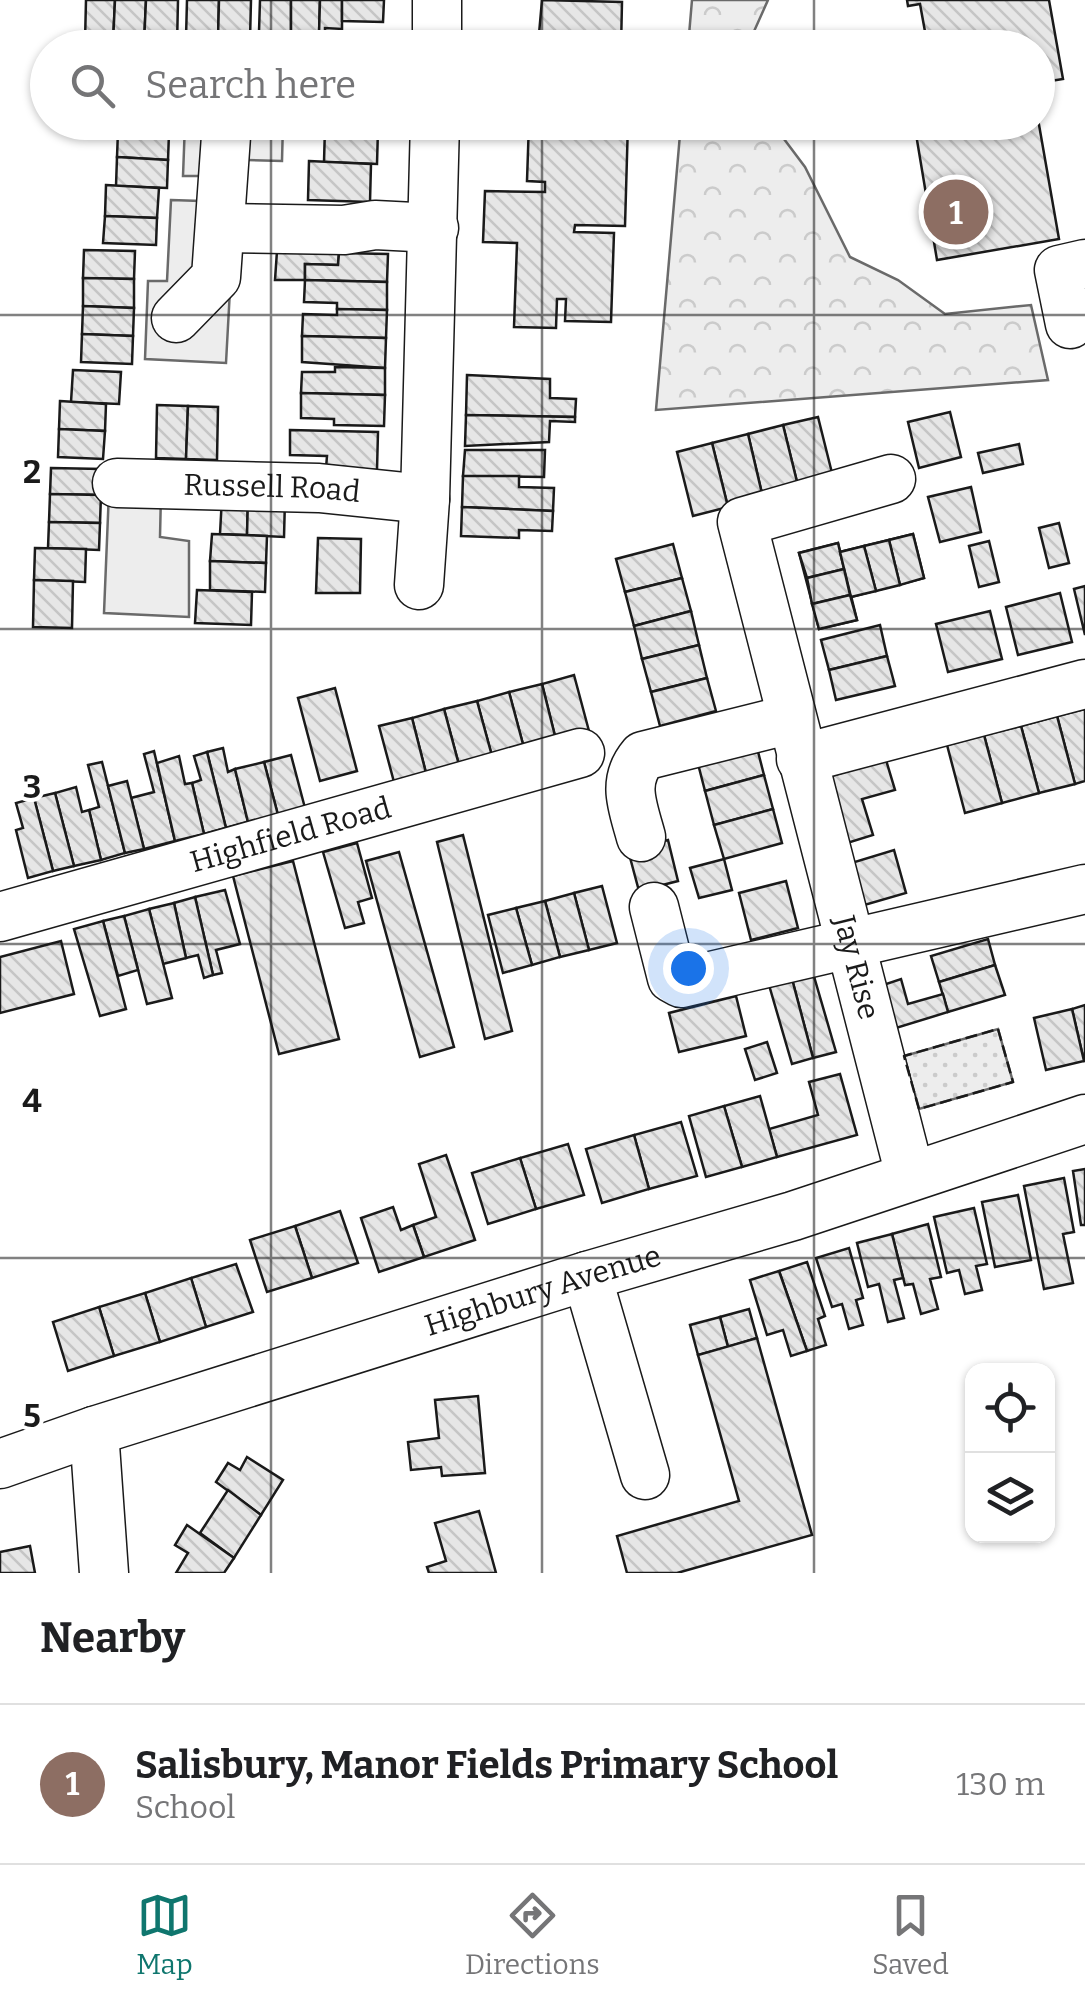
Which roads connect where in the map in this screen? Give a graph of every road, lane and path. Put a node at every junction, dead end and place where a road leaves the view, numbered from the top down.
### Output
1 (438, 0) edge
2 (437, 30) edge
3 (227, 140) edge
4 (436, 140) edge
5 (220, 228) junction
6 (434, 228) junction
7 (1085, 264) edge
8 (176, 318) dead end
9 (1070, 324) dead end
10 (891, 479) dead end
11 (117, 483) dead end
12 (425, 499) junction
13 (419, 586) dead end
14 (1085, 684) edge
15 (796, 739) junction
16 (580, 753) dead end
17 (641, 837) dead end
18 (1085, 888) edge
19 (654, 908) dead end
20 (0, 916) edge
21 (850, 946) junction
22 (1085, 1119) edge
23 (910, 1175) junction
24 (587, 1276) junction
25 (94, 1431) junction
26 (0, 1464) edge
27 (645, 1476) dead end
28 (104, 1573) edge

1 - 2 street
3 - 5 street
4 - 6 street
5 - 6 street
5 - 8 street
6 - 12 street
7 - 9 street
10 - 15 street, Jay Rise
11 - 12 street, Russell Road
12 - 13 street
14 - 15 street
15 - 17 street
15 - 21 street, Jay Rise
16 - 20 street, Highfield Road
18 - 21 street
19 - 21 street
21 - 23 street, Jay Rise
22 - 23 street, Highbury Avenue
23 - 24 street, Highbury Avenue
24 - 25 street, Highbury Avenue
24 - 27 street
25 - 26 street, Highbury Avenue
25 - 28 street

